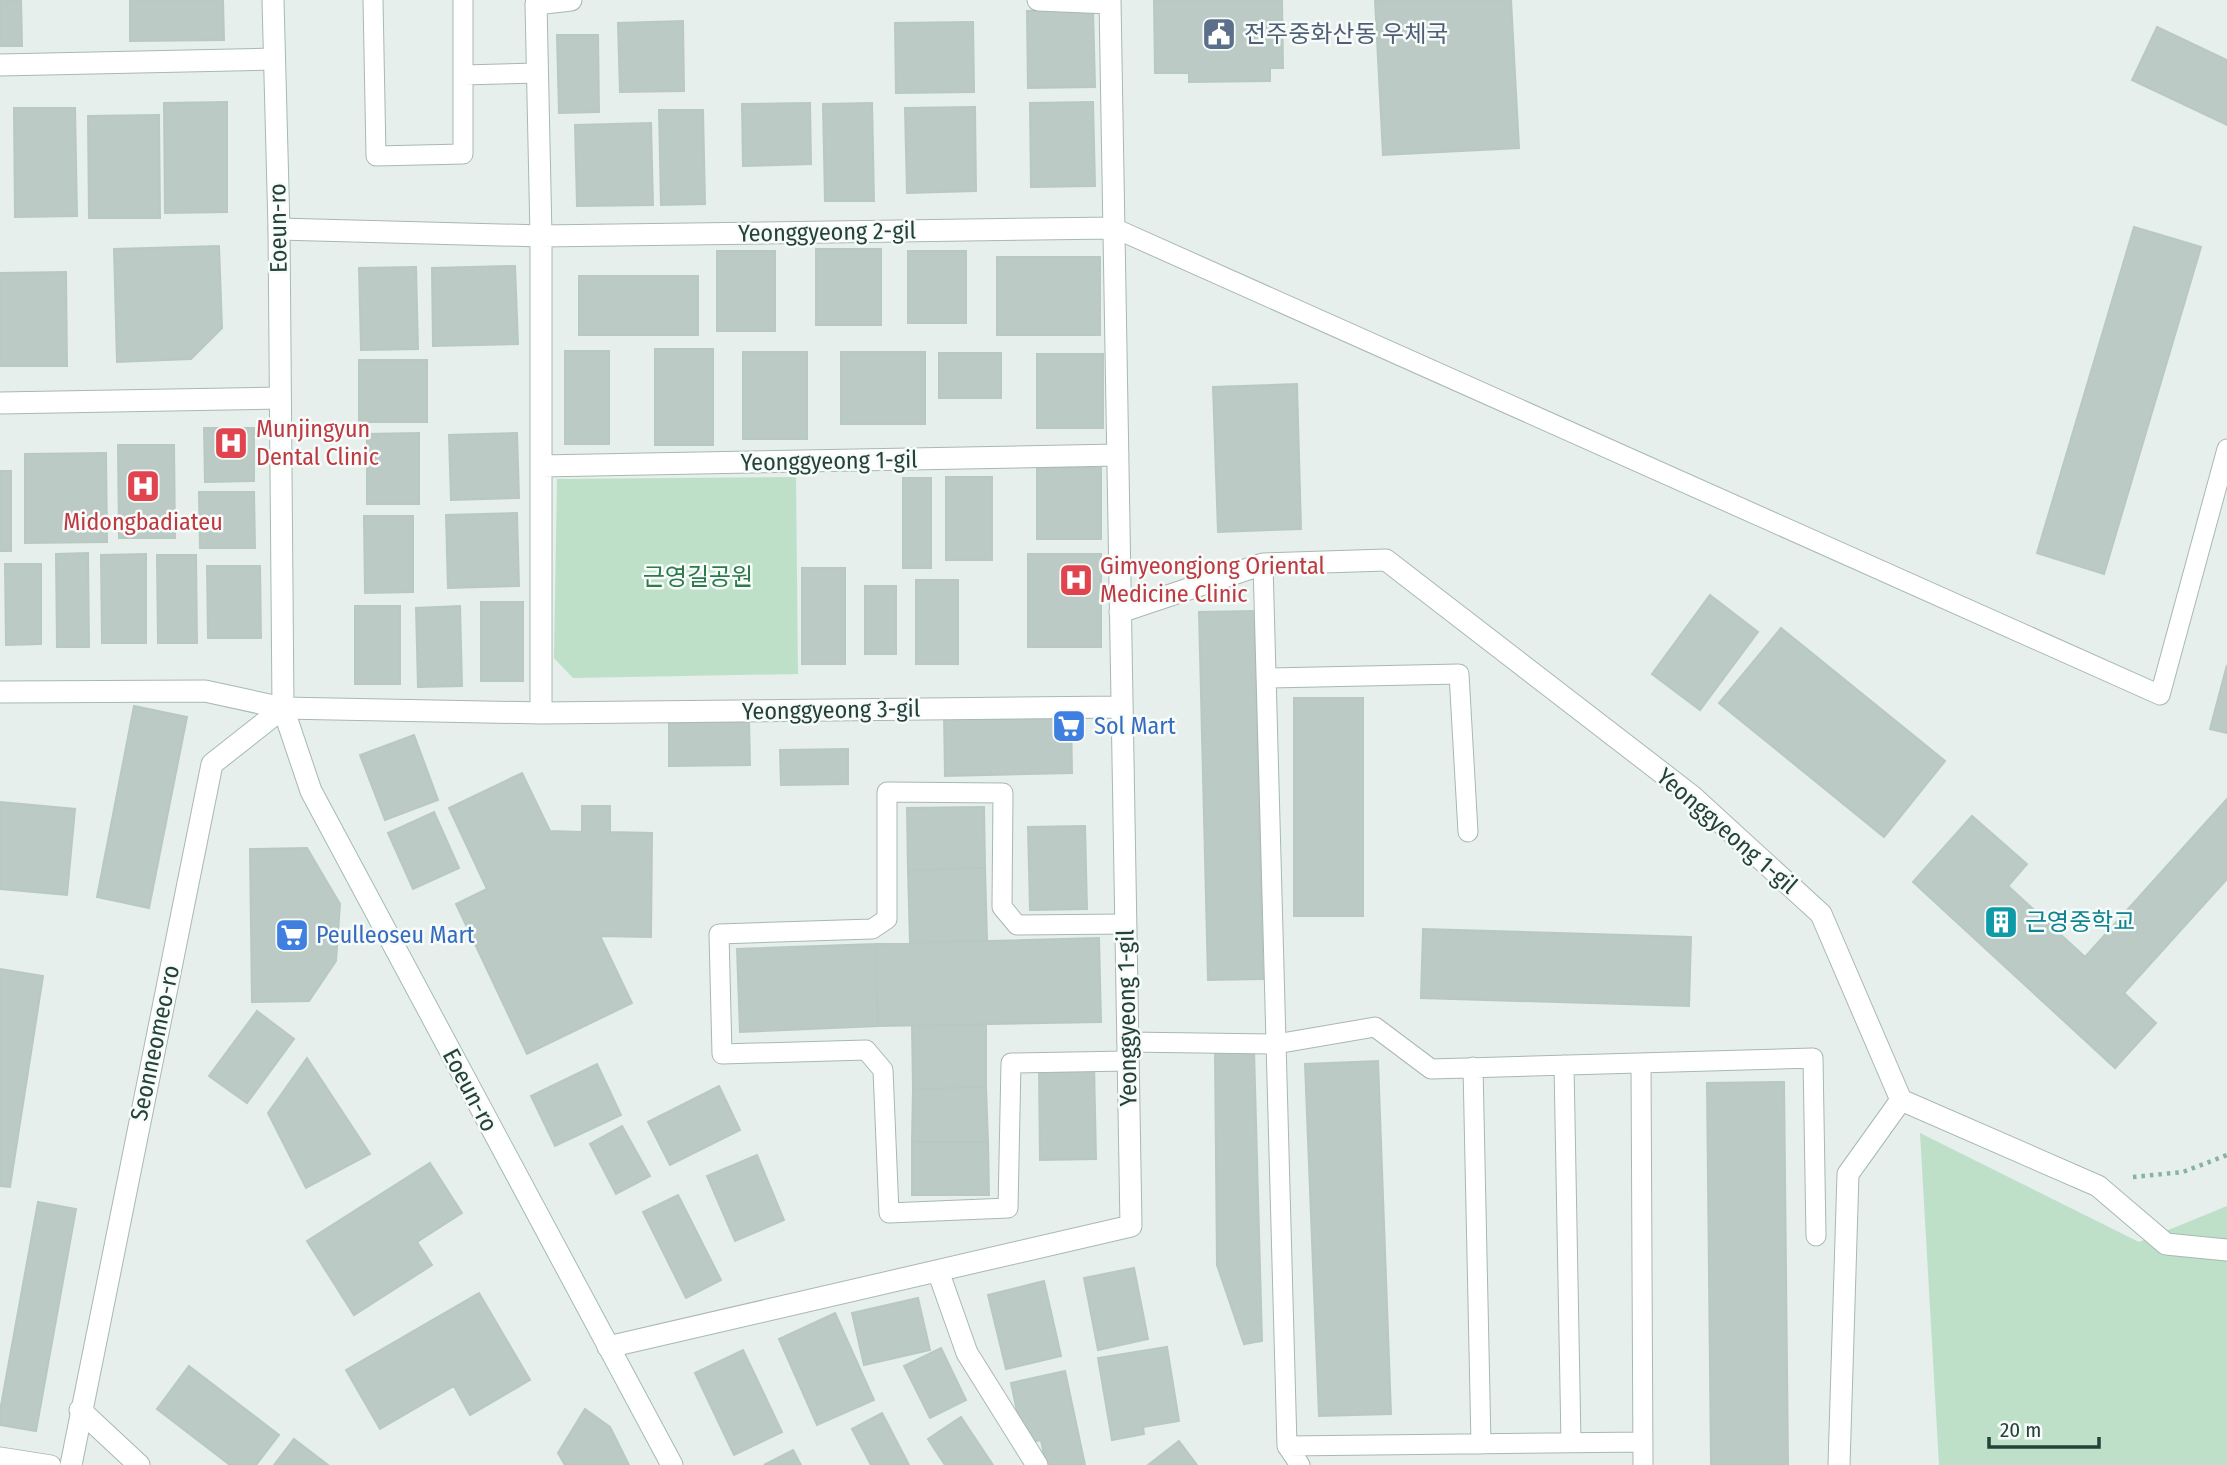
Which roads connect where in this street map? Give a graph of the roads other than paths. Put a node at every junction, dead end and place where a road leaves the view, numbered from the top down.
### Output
1 (273, 0) edge
2 (373, 0) edge
3 (463, 0) edge
4 (571, 0) edge
5 (1038, 0) edge
6 (1110, 2) edge
7 (274, 59) junction
8 (0, 65) edge
9 (538, 73) junction
10 (463, 75) junction
11 (1114, 228) junction
12 (279, 229) junction
13 (541, 236) junction
14 (281, 398) junction
15 (0, 403) edge
16 (2227, 449) edge
17 (1118, 455) junction
18 (541, 467) junction
19 (1263, 564) junction
20 (1120, 612) junction
21 (1266, 678) junction
22 (0, 692) edge
23 (1121, 707) junction
24 (283, 708) junction
25 (541, 713) junction
26 (1468, 832) dead end
27 (1126, 924) junction
28 (1276, 1044) junction
29 (1127, 1052) junction
30 (1641, 1063) junction
31 (1564, 1065) junction
32 (1473, 1067) junction
33 (1901, 1100) junction
34 (1816, 1236) dead end
35 (2227, 1250) edge
36 (938, 1271) junction
37 (608, 1347) junction
38 (80, 1410) junction
39 (1571, 1442) junction
40 (1643, 1442) junction
41 (1481, 1444) junction
42 (1287, 1446) junction
43 (0, 1457) edge
44 (51, 1465) edge
45 (71, 1465) edge
46 (138, 1465) edge
47 (672, 1465) edge
48 (1037, 1465) edge
49 (1300, 1465) edge
50 (1643, 1465) edge
51 (1839, 1465) edge

1 - 7 street, Eoeun-ro
2 - 10 lane
3 - 10 lane
4 - 9 street
5 - 6 street, Yeonggyeong 1-gil
6 - 11 street, Yeonggyeong 1-gil
7 - 8 street
7 - 12 street, Eoeun-ro
9 - 10 lane
9 - 13 street
11 - 13 street, Yeonggyeong 2-gil
11 - 16 lane
11 - 17 street, Yeonggyeong 1-gil
12 - 13 street, Yeonggyeong 2-gil
12 - 14 street, Eoeun-ro
13 - 18 street
14 - 15 street
14 - 24 street, Eoeun-ro
17 - 18 street, Yeonggyeong 1-gil
17 - 20 street, Yeonggyeong 1-gil
18 - 25 street
19 - 20 street, Yeonggyeong 1-gil
19 - 21 lane
19 - 33 street, Yeonggyeong 1-gil
20 - 23 street, Yeonggyeong 1-gil
21 - 26 lane
21 - 28 lane
22 - 24 street
23 - 25 street, Yeonggyeong 3-gil
23 - 27 street, Yeonggyeong 1-gil
24 - 25 street, Yeonggyeong 3-gil
24 - 37 street, Eoeun-ro
24 - 38 street, Seonneomeo-ro
27 - 29 street, Yeonggyeong 1-gil
27 - 29 lane
28 - 29 lane
28 - 32 lane
28 - 42 lane
29 - 36 street, Yeonggyeong 1-gil
30 - 31 lane
30 - 34 lane
30 - 40 lane
31 - 32 lane
31 - 39 lane
32 - 41 lane
33 - 35 street
33 - 51 street
36 - 37 street, Yeonggyeong 1-gil
36 - 48 street
37 - 47 street, Eoeun-ro
38 - 45 street, Seonneomeo-ro
38 - 46 street
39 - 40 lane
39 - 41 lane
40 - 50 lane
41 - 42 lane
42 - 49 lane
43 - 44 lane

